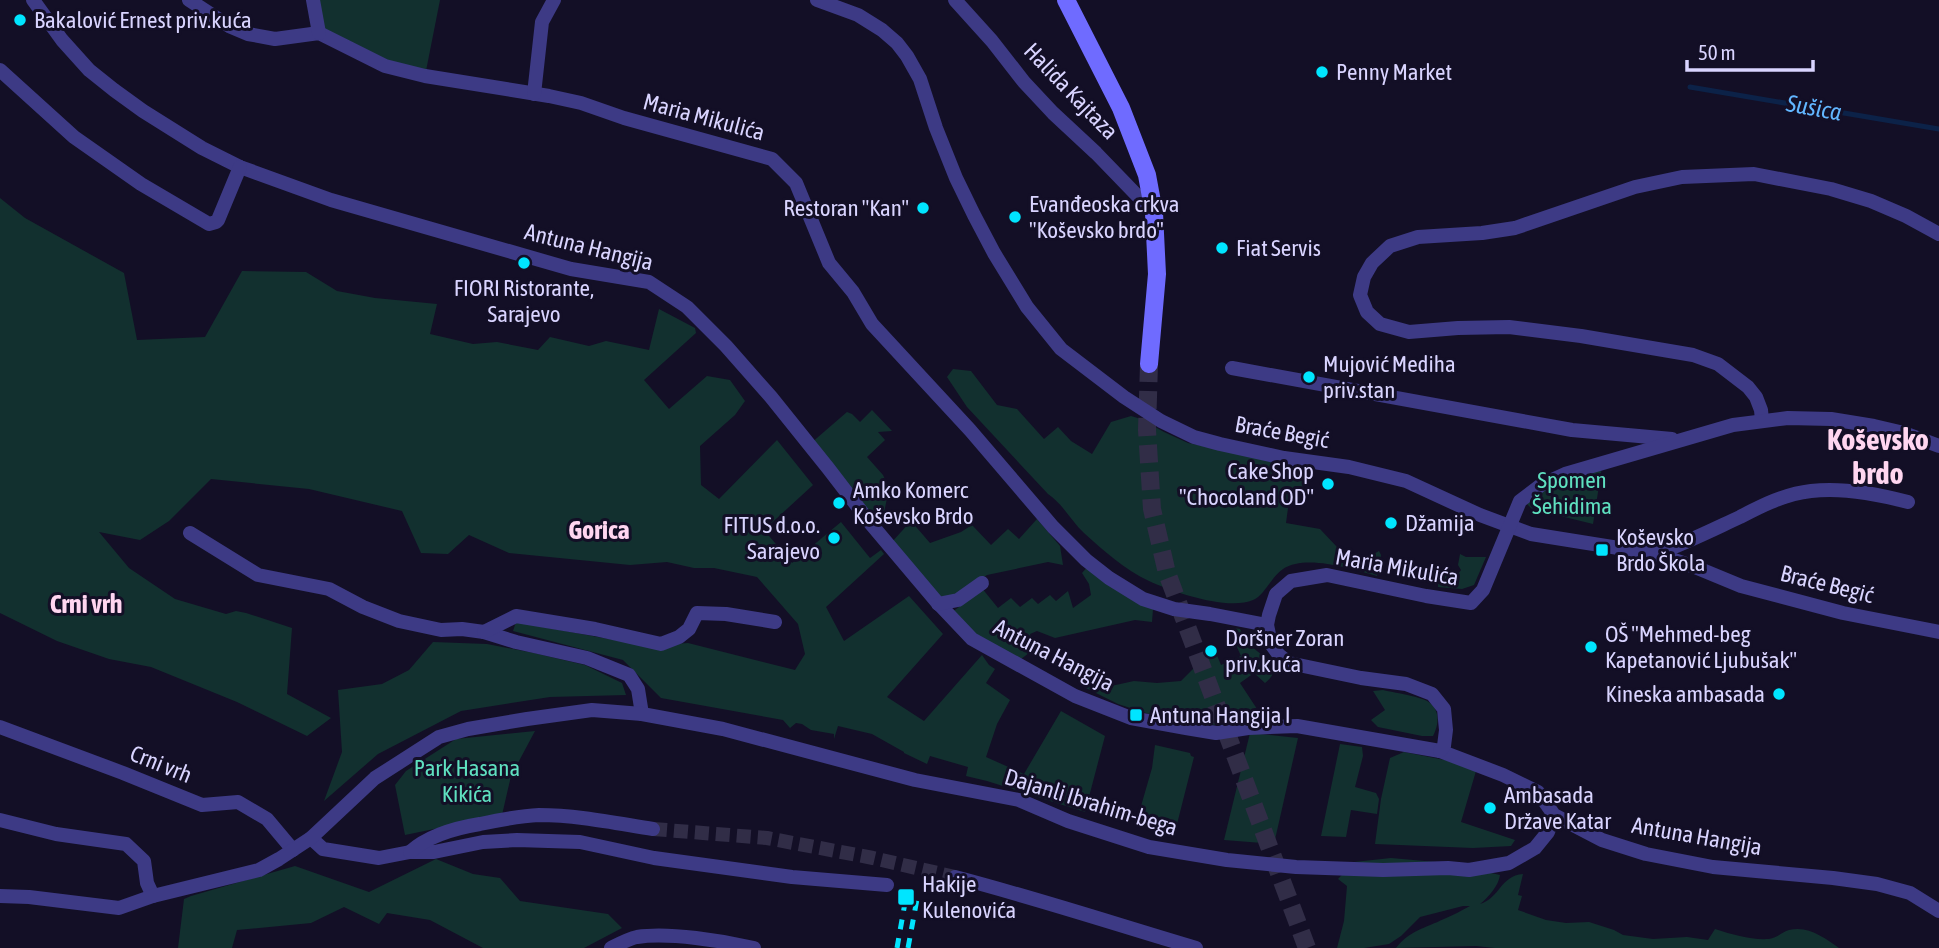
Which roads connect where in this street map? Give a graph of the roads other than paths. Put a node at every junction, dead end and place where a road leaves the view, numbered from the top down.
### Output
1 (33, 0) edge
2 (189, 0) edge
3 (313, 0) edge
4 (554, 0) edge
5 (817, 0) edge
6 (954, 0) edge
7 (1066, 0) edge
8 (318, 33) junction
9 (0, 70) edge
10 (534, 94) junction
11 (240, 167) junction
12 (1154, 213) junction
13 (1939, 234) edge
14 (1149, 365) tunnel mouth
15 (1232, 368) dead end
16 (1762, 420) junction
17 (1680, 440) junction
18 (1939, 446) edge
19 (1908, 502) dead end
20 (1508, 526) junction
21 (190, 533) dead end
22 (1656, 555) junction
23 (982, 583) dead end
24 (938, 604) junction
25 (775, 622) dead end
26 (1267, 625) junction
27 (484, 632) junction
28 (1939, 632) edge
29 (642, 714) junction
30 (0, 727) edge
31 (1440, 751) junction
32 (1554, 816) junction
33 (0, 820) edge
34 (653, 829) tunnel mouth
35 (311, 838) junction
36 (293, 850) junction
37 (410, 852) junction
38 (955, 877) tunnel mouth
39 (887, 885) dead end
40 (0, 896) edge
41 (153, 896) junction
42 (1939, 911) edge
43 (611, 948) edge
44 (754, 948) edge
45 (1196, 948) edge

1 - 11 street, Antuna Hangija
2 - 8 street
3 - 8 street
4 - 10 street
5 - 20 street, Braće Begić
6 - 12 street, Halida Kajtaza
7 - 12 main road, Halida Kajtaza
8 - 10 street, Maria Mikulića
9 - 11 street
10 - 26 street, Maria Mikulića
11 - 24 street, Antuna Hangija
12 - 14 main road, Halida Kajtaza
13 - 16 street
15 - 17 street
16 - 17 street, Maria Mikulića
16 - 18 street, Maria Mikulića
17 - 20 street, Maria Mikulića
19 - 22 street
20 - 22 street, Braće Begić
20 - 26 street, Maria Mikulića
21 - 27 street
22 - 28 street, Braće Begić
23 - 24 street
24 - 31 street, Antuna Hangija
25 - 27 street
26 - 31 street
27 - 29 street
29 - 32 street, Dajanli Ibrahim-bega
29 - 35 street, Dajanli Ibrahim-bega
30 - 36 street, Crni vrh
31 - 32 street, Antuna Hangija
32 - 42 street, Antuna Hangija
33 - 41 street
34 - 37 street
35 - 36 street, Dajanli Ibrahim-bega
35 - 37 street
36 - 41 street, Dajanli Ibrahim-bega
37 - 39 street
38 - 45 street
40 - 41 street, Dajanli Ibrahim-bega
43 - 44 street

